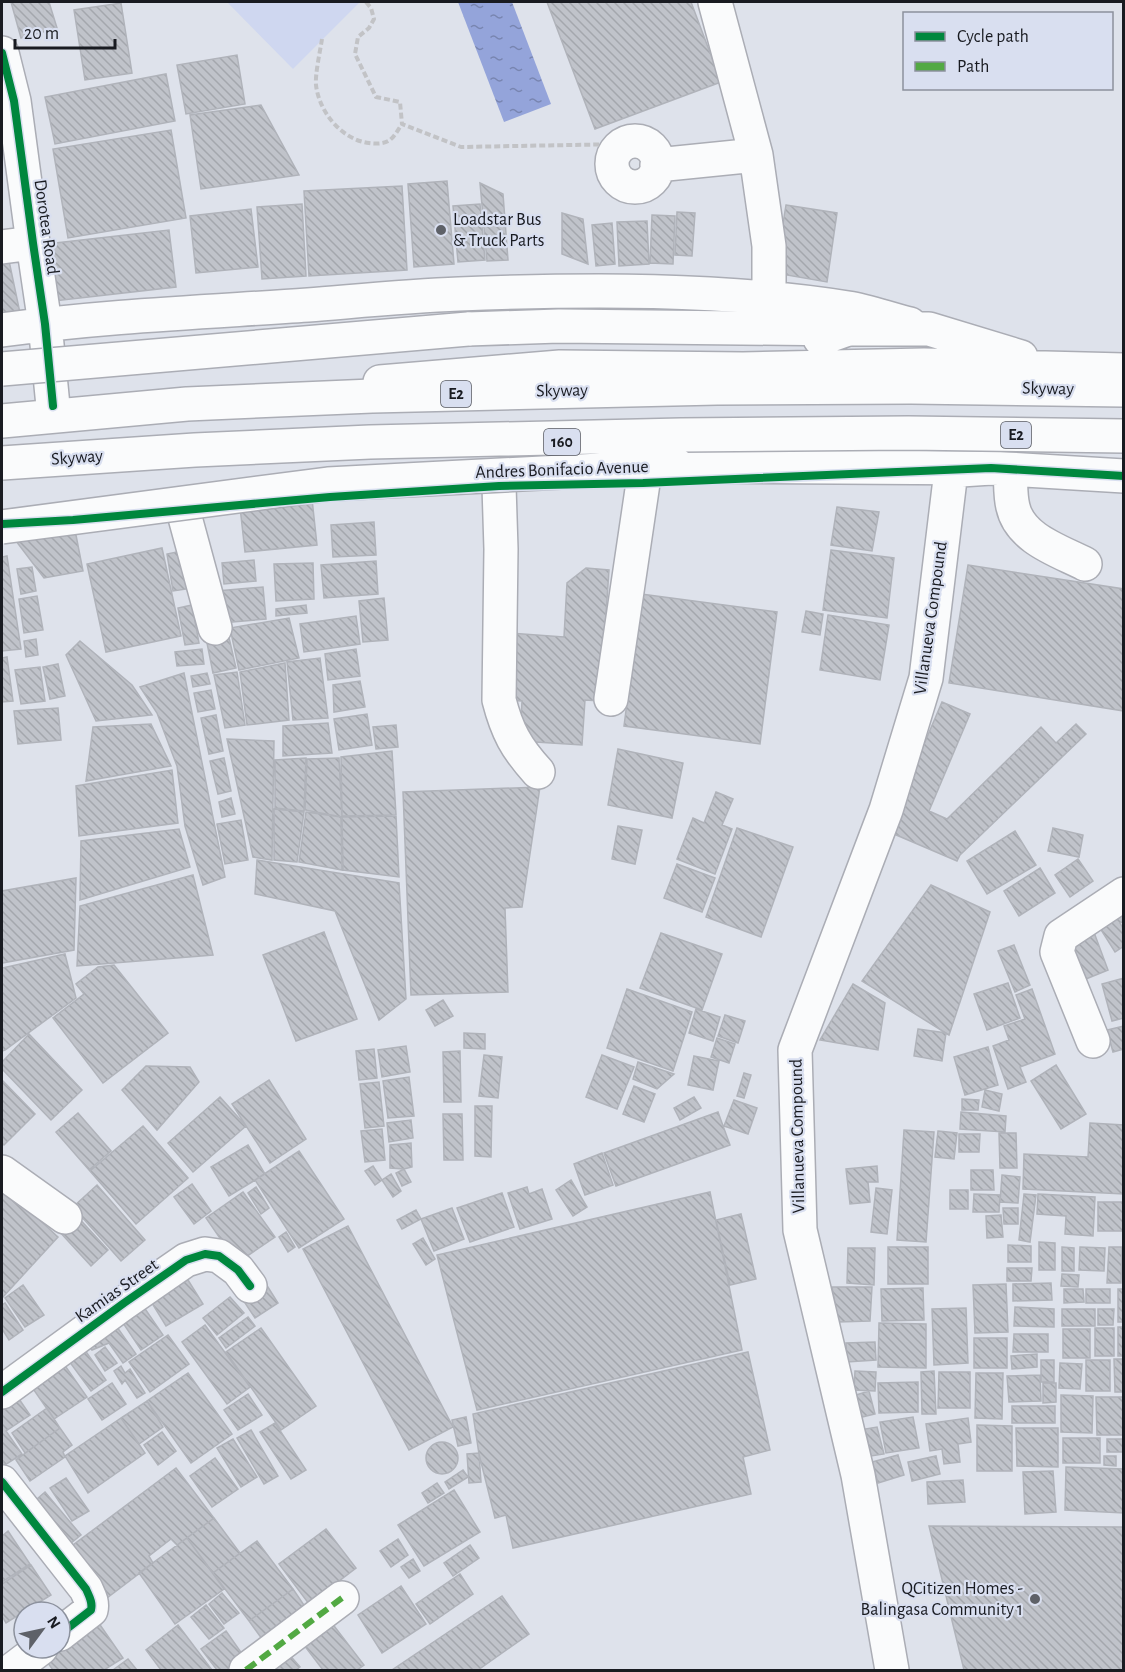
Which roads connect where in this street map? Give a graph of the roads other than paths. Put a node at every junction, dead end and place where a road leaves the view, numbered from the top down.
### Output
1 (715, 2) edge
2 (2, 53) edge
3 (625, 144) road end
4 (756, 155) junction
5 (17, 245) edge
6 (769, 299) junction
7 (45, 324) junction
8 (848, 329) junction
9 (929, 329) junction
10 (2, 330) edge
11 (2, 369) edge
12 (743, 369) junction
13 (1061, 369) junction
14 (1124, 370) edge
15 (1124, 390) edge
16 (53, 406) junction
17 (2, 411) edge
18 (2, 421) edge
19 (1124, 436) edge
20 (2, 464) edge
21 (2, 469) edge
22 (1001, 469) junction
23 (951, 471) junction
24 (1124, 476) edge
25 (643, 483) junction
26 (500, 486) junction
27 (183, 510) junction
28 (2, 526) edge
29 (1085, 564) dead end
30 (215, 628) dead end
31 (611, 699) dead end
32 (538, 772) dead end
33 (1124, 894) edge
34 (1093, 1041) dead end
35 (2, 1172) edge
36 (64, 1217) dead end
37 (250, 1286) dead end
38 (2, 1392) edge
39 (2, 1482) edge
40 (342, 1598) dead end
41 (72, 1625) edge
42 (26, 1660) edge
43 (12, 1671) edge
44 (246, 1671) edge
45 (892, 1671) edge

1 - 4 main road
2 - 5 main road, Dorotea Road
3 - 4 main road
4 - 6 main road
5 - 7 main road, Dorotea Road
6 - 7 main road
6 - 9 main road
7 - 10 main road
7 - 16 main road, Dorotea Road
8 - 9 main road
8 - 11 main road, bridge
8 - 12 main road
9 - 13 main road
12 - 13 main road
12 - 16 main road
13 - 14 main road
15 - 18 main road, Skyway / E2
16 - 17 main road
19 - 20 main road, Skyway / E2, bridge
19 - 21 main road, Andres Bonifacio Avenue / 160
22 - 23 main road, Andres Bonifacio Avenue
22 - 24 main road, Andres Bonifacio Avenue
22 - 28 main road, bridge
22 - 29 main road
23 - 25 main road, Andres Bonifacio Avenue
23 - 45 main road, Villanueva Compound
25 - 26 main road, Andres Bonifacio Avenue
25 - 31 main road
26 - 27 main road, Andres Bonifacio Avenue
26 - 32 main road
27 - 28 main road, Andres Bonifacio Avenue
27 - 30 main road
33 - 34 main road
35 - 36 main road
37 - 38 main road, Kamias Street
39 - 41 main road
40 - 44 main road
42 - 43 main road

